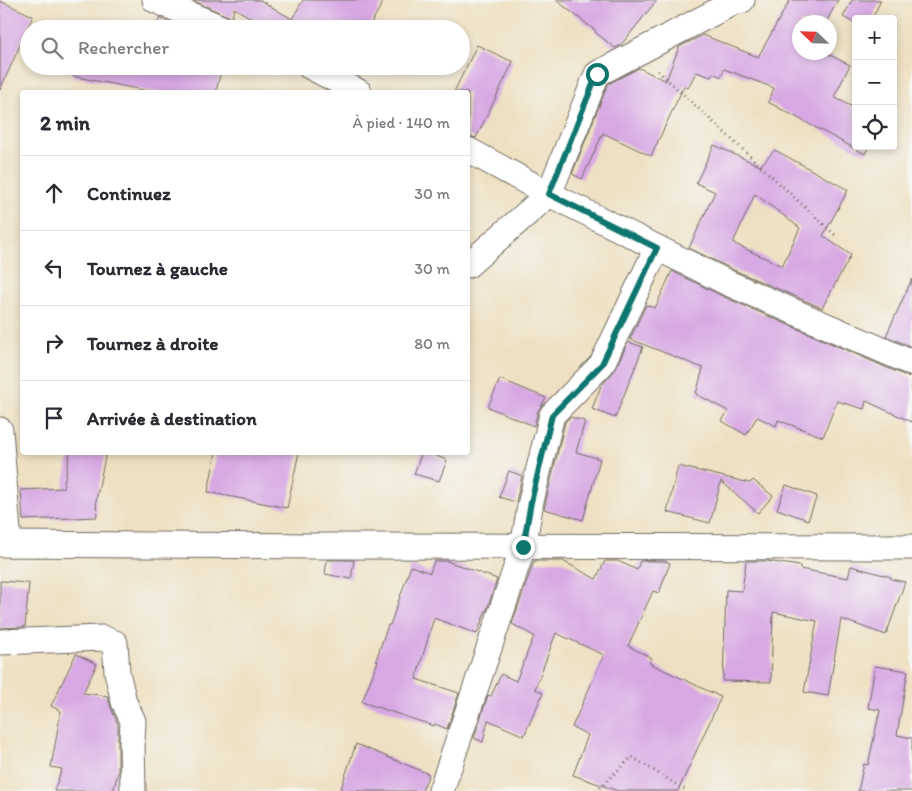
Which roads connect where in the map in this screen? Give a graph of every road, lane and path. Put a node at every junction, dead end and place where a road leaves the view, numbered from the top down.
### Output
1 (155, 0) edge
2 (742, 0) edge
3 (203, 20) edge
4 (638, 52) junction
5 (326, 75) edge
6 (355, 90) edge
7 (470, 151) edge
8 (549, 194) junction
9 (835, 235) dead end
10 (657, 248) junction
11 (470, 263) edge
12 (912, 363) edge
13 (0, 430) edge
14 (5, 544) edge
15 (523, 547) junction
16 (912, 547) edge
17 (0, 642) edge
18 (134, 791) edge
19 (441, 791) edge
20 (596, 791) edge
21 (687, 791) edge

1 - 3 street
2 - 4 street
4 - 8 street
4 - 9 path
5 - 6 street
7 - 8 street
8 - 10 street
8 - 11 street
10 - 12 street
10 - 15 street
13 - 14 street
14 - 15 street
15 - 16 street
15 - 19 street
17 - 18 street
20 - 21 path

